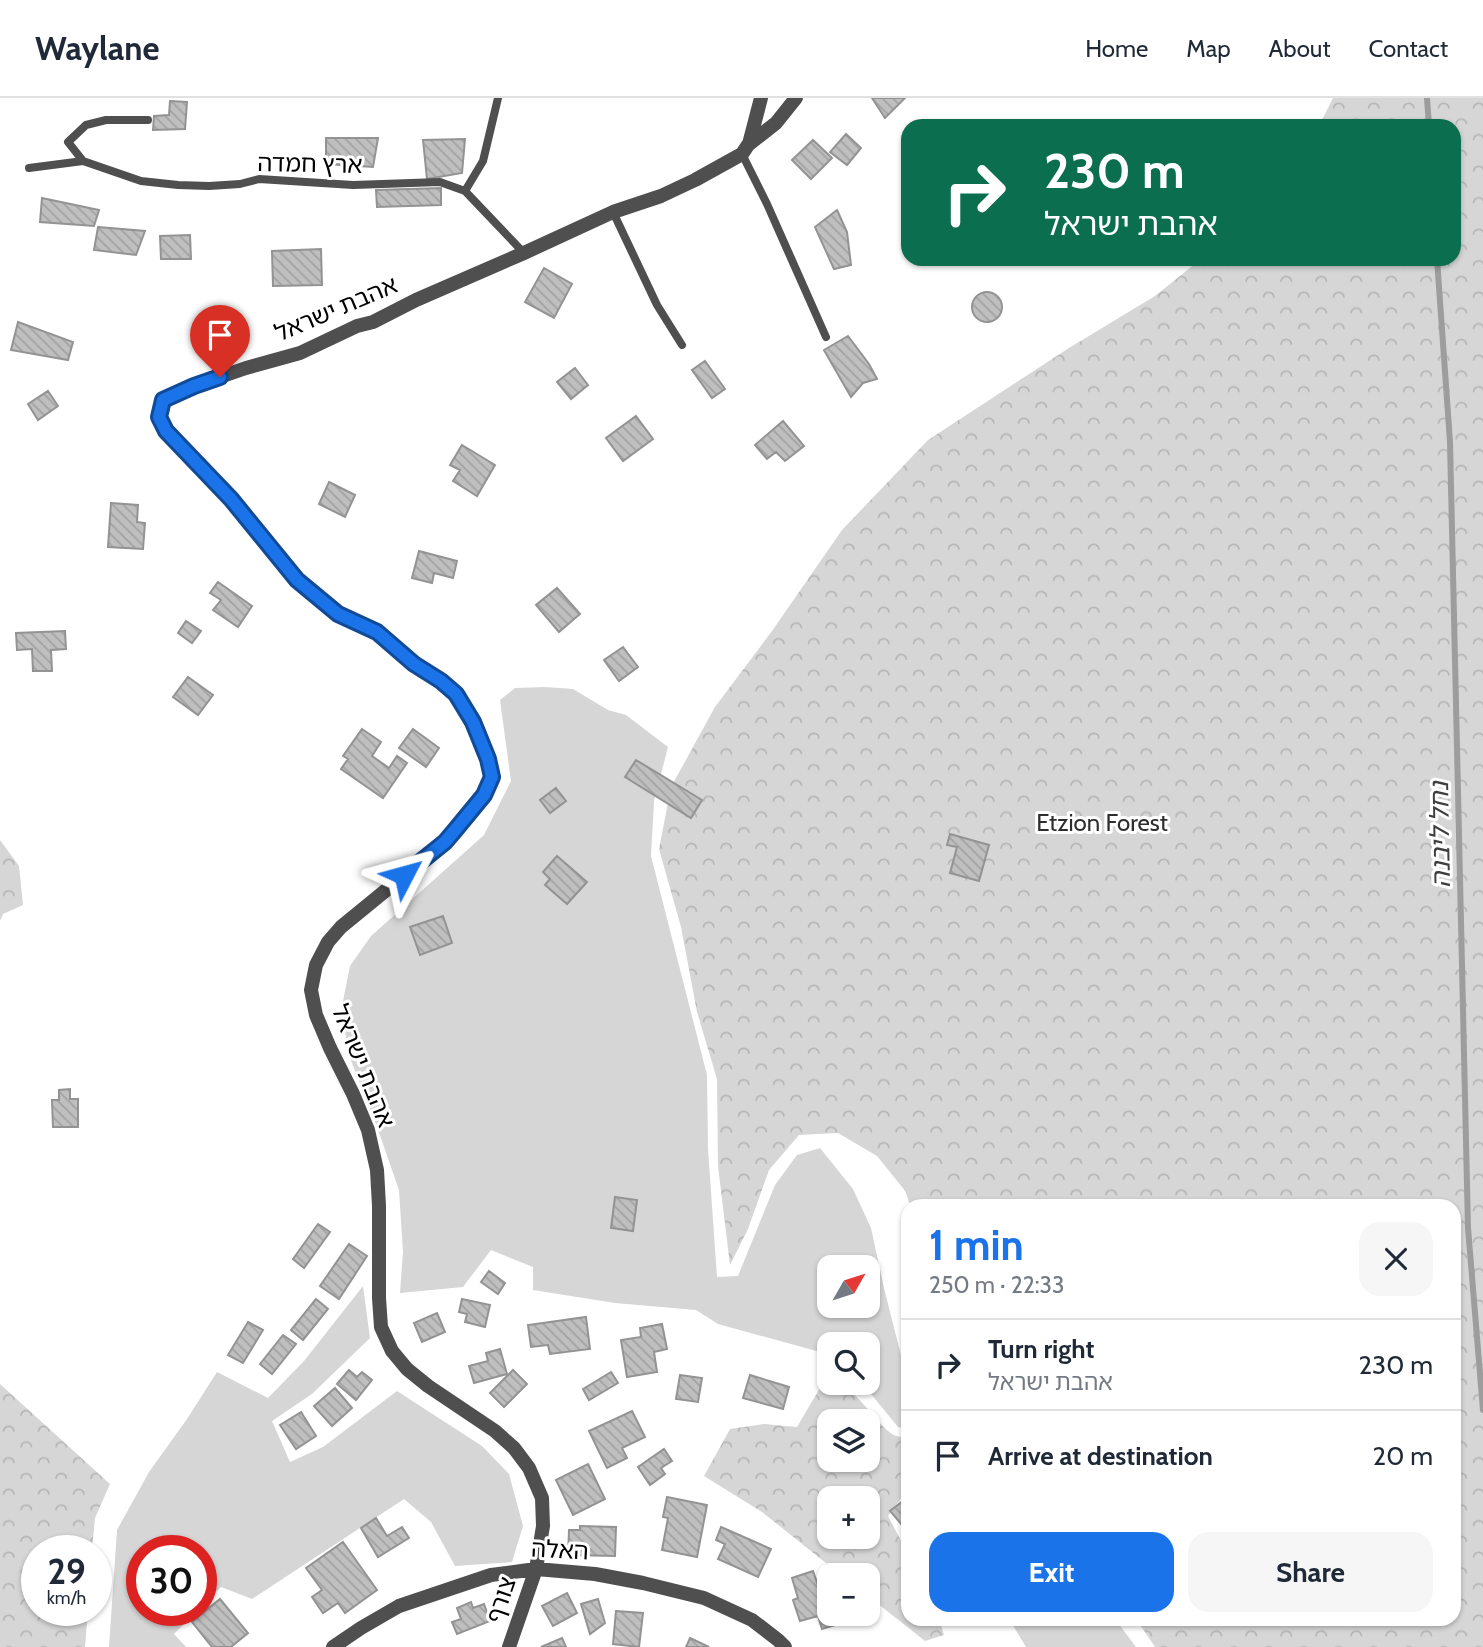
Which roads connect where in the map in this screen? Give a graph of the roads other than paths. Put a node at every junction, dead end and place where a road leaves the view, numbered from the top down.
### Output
1 (499, 98) edge
2 (761, 98) edge
3 (796, 98) edge
4 (148, 120) dead end
5 (745, 150) junction
6 (83, 161) junction
7 (29, 168) dead end
8 (465, 191) junction
9 (613, 212) junction
10 (524, 253) junction
11 (826, 337) dead end
12 (682, 345) dead end
13 (536, 1569) junction
14 (333, 1647) edge
15 (509, 1647) edge
16 (785, 1647) edge

1 - 8 lane
2 - 5 street
3 - 5 street, אהבת ישראל
4 - 6 lane
5 - 9 street, אהבת ישראל
5 - 11 lane
6 - 7 lane, ארץ חמדה
6 - 8 lane, ארץ חמדה
8 - 10 lane
9 - 10 street, אהבת ישראל
9 - 12 lane
10 - 13 street, אהבת ישראל
13 - 14 street, האלה
13 - 15 street, צורף
13 - 16 street, האלה

